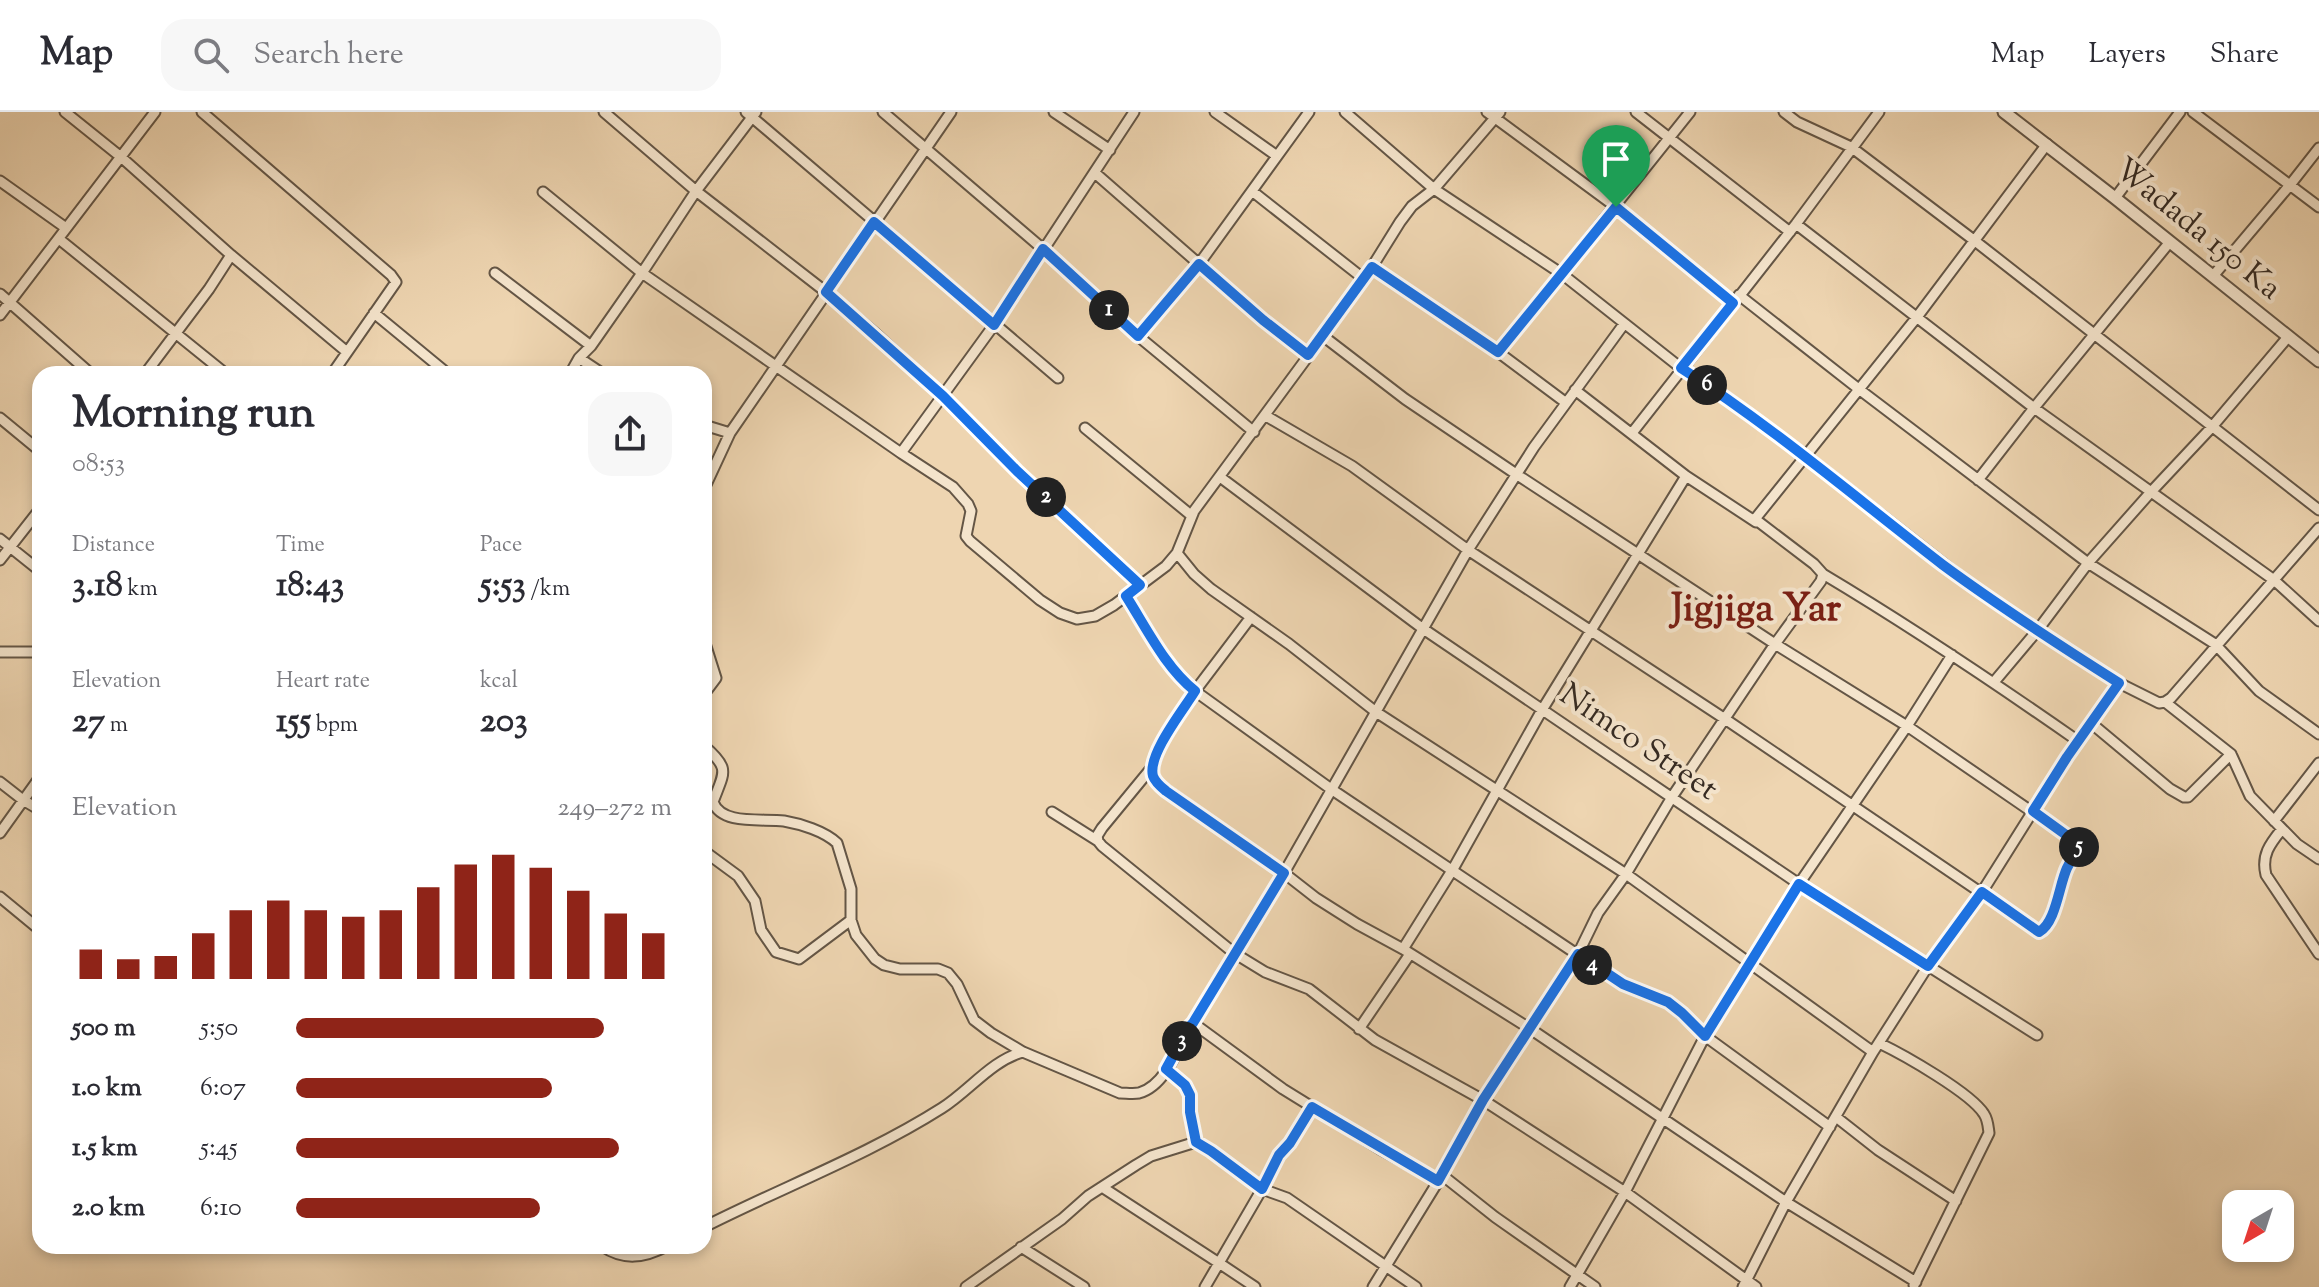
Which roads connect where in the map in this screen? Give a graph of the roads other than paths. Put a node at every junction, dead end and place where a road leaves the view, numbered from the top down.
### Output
1 (65, 112) edge
2 (155, 112) edge
3 (202, 112) edge
4 (604, 112) edge
5 (883, 112) edge
6 (951, 112) edge
7 (1054, 112) edge
8 (1134, 112) edge
9 (1215, 112) edge
10 (1309, 112) edge
11 (1345, 112) edge
12 (1636, 112) edge
13 (1690, 112) edge
14 (1784, 112) edge
15 (1879, 112) edge
16 (2004, 112) edge
17 (2180, 112) edge
18 (2193, 112) edge
19 (751, 114) edge
20 (1494, 114) edge
21 (1669, 138) junction
22 (2047, 144) junction
23 (1851, 147) junction
24 (927, 148) junction
25 (2319, 148) edge
26 (1110, 150) junction
27 (1277, 156) junction
28 (121, 157) junction
29 (1095, 173) junction
30 (0, 181) edge
31 (2290, 185) junction
32 (1434, 189) junction
33 (696, 191) junction
34 (1252, 191) junction
35 (543, 192) dead end
36 (2115, 198) junction
37 (1616, 207) junction
38 (2319, 207) edge
39 (874, 222) junction
40 (66, 228) junction
41 (1793, 228) junction
42 (59, 239) junction
43 (1975, 241) junction
44 (2169, 243) junction
45 (1043, 249) junction
46 (231, 255) junction
47 (1199, 264) junction
48 (1372, 267) junction
49 (495, 273) dead end
50 (642, 273) junction
51 (1562, 274) junction
52 (2213, 276) junction
53 (1364, 279) junction
54 (826, 292) junction
55 (0, 294) edge
56 (1736, 299) junction
57 (10, 302) junction
58 (374, 313) junction
59 (0, 315) edge
60 (1917, 317) junction
61 (1624, 324) junction
62 (994, 325) junction
63 (175, 333) junction
64 (2093, 334) junction
65 (1138, 336) junction
66 (1323, 336) junction
67 (2288, 337) junction
68 (591, 346) junction
69 (347, 352) junction
70 (1498, 352) junction
71 (1308, 355) junction
72 (2317, 355) edge
73 (579, 358) junction
74 (777, 365) junction
75 (82, 366) edge
76 (151, 366) edge
77 (216, 366) edge
78 (337, 366) edge
79 (438, 366) edge
80 (574, 366) edge
81 (591, 366) edge
82 (1681, 368) junction
83 (1058, 378) dead end
84 (1575, 390) junction
85 (1860, 390) junction
86 (943, 396) junction
87 (1565, 402) junction
88 (2034, 408) junction
89 (1266, 416) junction
90 (0, 418) edge
91 (712, 427) edge
92 (1085, 428) dead end
93 (2211, 428) junction
94 (1254, 432) junction
95 (730, 433) junction
96 (1632, 433) junction
97 (32, 444) edge
98 (901, 453) junction
99 (1806, 456) junction
100 (712, 472) edge
101 (1516, 474) junction
102 (1686, 476) junction
103 (1220, 477) junction
104 (1978, 480) junction
105 (2150, 493) junction
106 (2319, 510) edge
107 (1192, 516) junction
108 (32, 519) edge
109 (1756, 522) junction
110 (2319, 528) edge
111 (0, 539) edge
112 (9, 546) junction
113 (1468, 550) junction
114 (1177, 553) junction
115 (1638, 553) junction
116 (0, 560) edge
117 (2088, 563) junction
118 (32, 565) edge
119 (1823, 574) junction
120 (2274, 580) junction
121 (1140, 585) junction
122 (1126, 596) junction
123 (1251, 617) junction
124 (2319, 621) edge
125 (1422, 628) junction
126 (2037, 631) junction
127 (1592, 632) junction
128 (1775, 644) junction
129 (2215, 644) junction
130 (0, 652) edge
131 (32, 652) edge
132 (1952, 655) junction
133 (1994, 682) junction
134 (2119, 683) junction
135 (1195, 691) junction
136 (2165, 702) junction
137 (1542, 710) junction
138 (1376, 712) junction
139 (1725, 719) junction
140 (2091, 723) junction
141 (1907, 726) junction
142 (2319, 734) edge
143 (2078, 741) junction
144 (712, 753) edge
145 (2231, 754) junction
146 (2319, 763) edge
147 (1153, 766) junction
148 (0, 782) edge
149 (32, 788) edge
150 (1331, 789) junction
151 (1497, 790) junction
152 (1672, 797) junction
153 (23, 800) junction
154 (32, 805) edge
155 (1853, 806) junction
156 (2033, 811) junction
157 (1052, 812) dead end
158 (2274, 821) junction
159 (2282, 829) junction
160 (0, 833) edge
161 (1098, 841) junction
162 (712, 857) edge
163 (2319, 859) edge
164 (1453, 869) junction
165 (1284, 873) junction
166 (1626, 874) junction
167 (1799, 884) junction
168 (1982, 892) junction
169 (0, 897) edge
170 (851, 920) junction
171 (32, 923) edge
172 (1407, 951) junction
173 (1234, 953) junction
174 (1578, 954) junction
175 (2319, 954) edge
176 (1750, 962) junction
177 (1928, 966) junction
178 (1193, 1023) junction
179 (1529, 1028) junction
180 (1359, 1029) junction
181 (2037, 1035) dead end
182 (1705, 1036) junction
183 (1876, 1048) junction
184 (1023, 1052) junction
185 (1166, 1069) junction
186 (1483, 1100) junction
187 (1312, 1107) junction
188 (1662, 1116) junction
189 (1836, 1117) junction
190 (1830, 1127) junction
191 (1196, 1142) junction
192 (1440, 1178) junction
193 (1102, 1187) junction
194 (1262, 1189) junction
195 (1625, 1192) junction
196 (1956, 1201) junction
197 (1786, 1202) junction
198 (712, 1223) edge
199 (1021, 1247) junction
200 (613, 1254) edge
201 (651, 1254) edge
202 (1219, 1263) junction
203 (1385, 1267) junction
204 (1577, 1275) junction
205 (1915, 1284) edge
206 (1748, 1285) edge
207 (966, 1287) edge
208 (1084, 1287) edge
209 (1205, 1287) edge
210 (1255, 1287) edge
211 (1373, 1287) edge
212 (1416, 1287) edge
213 (1570, 1287) edge
214 (1595, 1287) edge

1 - 28 street
2 - 28 street
3 - 58 street
4 - 33 street
5 - 24 street
6 - 24 street
7 - 26 street
8 - 26 street
9 - 27 street
10 - 27 street
11 - 32 street
12 - 21 street
13 - 21 street
14 - 23 street
15 - 23 street
16 - 22 street, Wadada 150 Ka
17 - 36 street
18 - 31 street
19 - 33 street
19 - 39 street
20 - 32 street
20 - 37 street
21 - 37 street
21 - 41 street
22 - 36 street, Wadada 150 Ka
22 - 43 street
23 - 41 street
23 - 43 street
24 - 39 street
24 - 45 street
25 - 31 street
26 - 29 street
27 - 34 street
28 - 40 street
28 - 46 street
29 - 45 street
29 - 47 street
30 - 40 street
31 - 38 street
31 - 52 street
32 - 48 street
32 - 51 street
33 - 50 street
33 - 54 street
34 - 47 street
34 - 53 street
35 - 50 street
36 - 44 street, Wadada 150 Ka
37 - 51 street
37 - 56 street
39 - 54 street
39 - 62 street
40 - 42 street
41 - 56 street
41 - 60 street
42 - 57 street
42 - 63 street
43 - 60 street
43 - 64 street
44 - 52 street, Wadada 150 Ka
44 - 64 street
45 - 62 street
45 - 65 street
46 - 63 street
46 - 69 street
47 - 65 street
47 - 71 street
48 - 53 street
48 - 70 street
49 - 68 street
50 - 68 street
50 - 74 street
51 - 61 street
51 - 70 street
52 - 67 street, Wadada 150 Ka
53 - 66 street
54 - 74 street
54 - 86 street
55 - 57 street
56 - 82 street
56 - 85 street
57 - 59 street
57 - 75 street
58 - 69 street
58 - 79 street
60 - 85 street
60 - 88 street
61 - 82 street
61 - 84 street
62 - 83 street
62 - 86 street
63 - 76 street
63 - 77 street
64 - 88 street
64 - 93 street
65 - 94 street
66 - 71 street
66 - 101 street
67 - 72 street, Wadada 150 Ka
67 - 93 street
68 - 73 street
69 - 78 street
70 - 87 street
71 - 89 street
73 - 80 street
73 - 81 street
74 - 95 street
74 - 98 street
82 - 96 street
82 - 99 street
84 - 87 street
84 - 96 street
85 - 99 street
85 - 104 street
86 - 98 street
86 - 121 street
87 - 101 street
88 - 104 street
88 - 105 street
89 - 94 street
89 - 113 street
90 - 97 street
91 - 95 street
92 - 107 street
93 - 105 street
93 - 106 street
94 - 103 street
95 - 100 street
96 - 102 street
98 - 122 street
99 - 109 street
99 - 126 street
101 - 113 street
101 - 115 street
102 - 109 street
102 - 115 street
103 - 107 street
103 - 125 street, Nimco Street
104 - 117 street
105 - 117 street
105 - 120 street
107 - 114 street
108 - 112 street
109 - 119 street
110 - 120 street
111 - 112 street
112 - 116 street
112 - 118 street
113 - 125 street
113 - 127 street
114 - 121 street
114 - 123 street
115 - 127 street
115 - 128 street
117 - 126 street
117 - 129 street
119 - 128 street
119 - 132 street
120 - 124 street
120 - 129 street
121 - 122 street
122 - 135 street
123 - 135 street
123 - 138 street
125 - 137 street, Nimco Street
125 - 138 street
126 - 133 street
126 - 134 street
127 - 137 street
127 - 139 street
128 - 139 street
128 - 141 street
129 - 136 street
129 - 142 street
130 - 131 street
132 - 133 street
132 - 141 street
133 - 143 street
134 - 136 street
134 - 140 street
135 - 147 street
135 - 150 street
136 - 145 street
137 - 151 street
137 - 152 street, Nimco Street
138 - 150 street
138 - 151 street
139 - 152 street
139 - 155 street
140 - 143 street
140 - 145 street
141 - 155 street
141 - 156 street
143 - 156 street
144 - 170 street
145 - 158 street
146 - 158 street
147 - 161 street
147 - 165 street
148 - 153 street
149 - 153 street
150 - 164 street
150 - 165 street
151 - 164 street
151 - 166 street
152 - 166 street
152 - 167 street, Nimco Street
153 - 154 street
153 - 160 street
155 - 167 street
155 - 168 street
156 - 168 street
156 - 168 street
157 - 161 street
158 - 159 street
159 - 163 street
159 - 175 street
161 - 173 street
162 - 170 street
164 - 172 street
164 - 174 street
165 - 172 street
165 - 173 street
166 - 174 street
166 - 176 street
167 - 176 street
167 - 177 street, Nimco Street
168 - 177 street
169 - 171 street
170 - 184 street
172 - 179 street
172 - 180 street
173 - 178 street
173 - 180 street
174 - 179 street
174 - 182 street
176 - 182 street
176 - 183 street
177 - 181 street, Nimco Street
177 - 183 street
178 - 185 street
178 - 187 street
179 - 186 street
179 - 188 street
180 - 186 street
182 - 188 street
182 - 190 street
183 - 189 street
183 - 196 street
184 - 185 street
184 - 198 street
185 - 191 street
186 - 192 street
186 - 195 street
187 - 192 street
187 - 194 street
188 - 195 street
188 - 197 street
189 - 190 street
189 - 196 street
190 - 197 street
191 - 193 street
191 - 194 street
192 - 203 street
192 - 204 street
193 - 199 street
193 - 202 street
194 - 202 street
194 - 203 street
195 - 204 street
195 - 206 street
196 - 205 street
197 - 205 street
197 - 206 street
199 - 207 street
199 - 208 street
200 - 201 street
202 - 209 street
202 - 210 street
203 - 211 street
203 - 212 street
204 - 213 street
204 - 214 street

